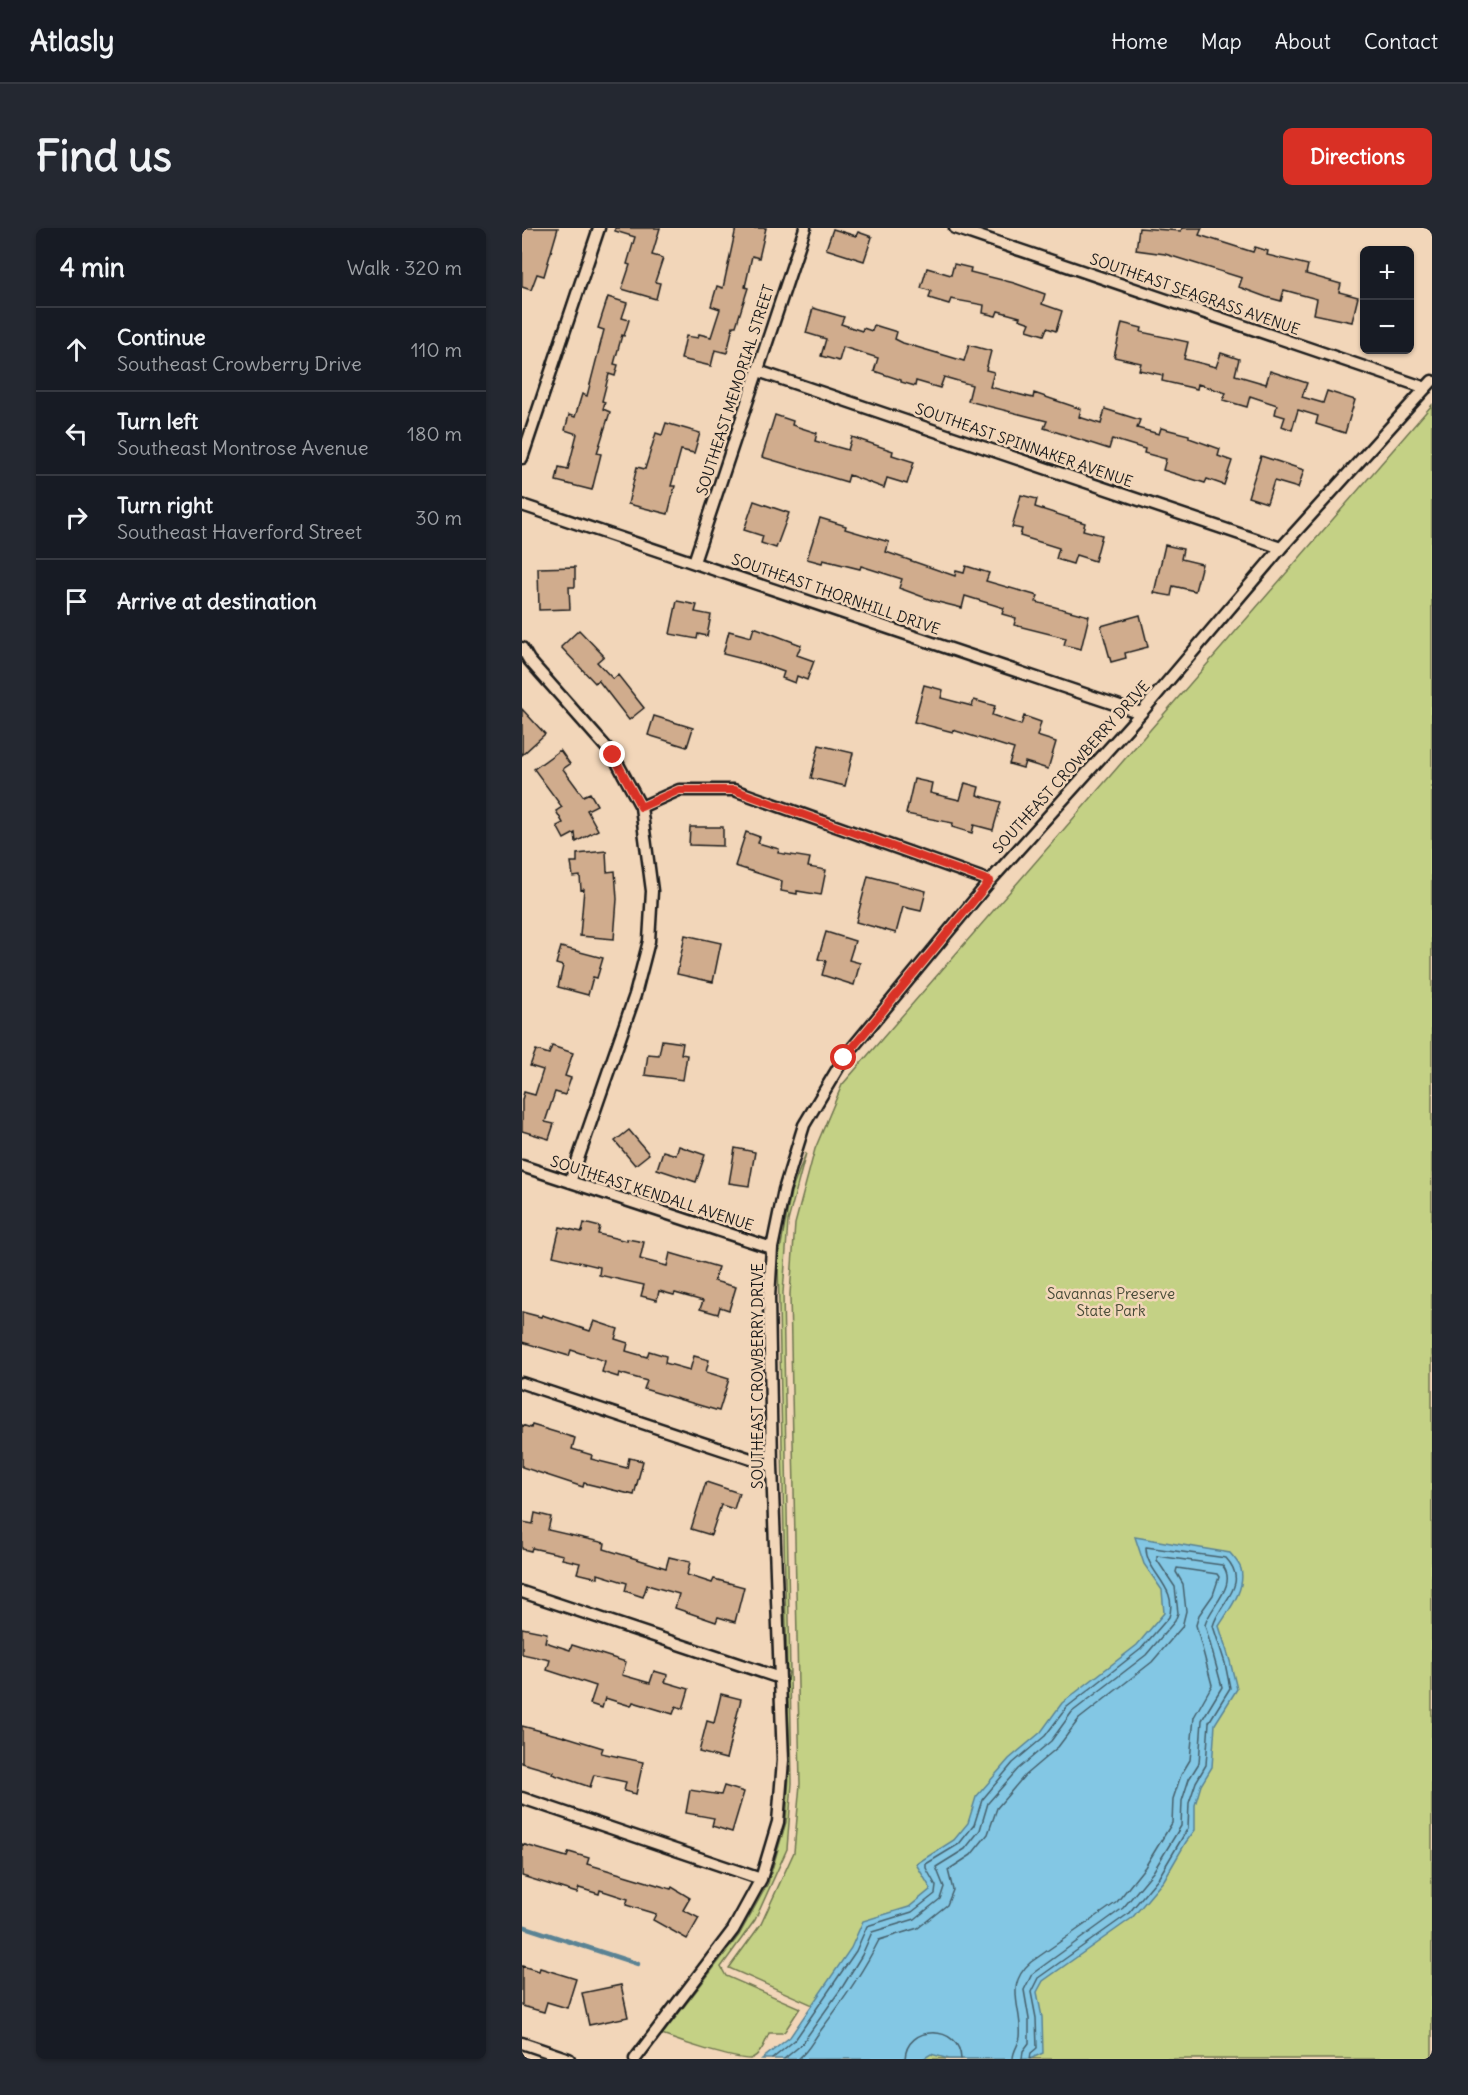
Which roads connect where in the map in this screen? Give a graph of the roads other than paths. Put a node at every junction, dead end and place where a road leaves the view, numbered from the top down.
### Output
1 (599, 228) edge
2 (805, 228) edge
3 (955, 228) edge
4 (758, 371) junction
5 (1429, 384) edge
6 (522, 458) edge
7 (522, 505) edge
8 (1281, 548) junction
9 (694, 562) junction
10 (522, 648) edge
11 (1141, 712) junction
12 (641, 807) junction
13 (990, 881) junction
14 (522, 1166) edge
15 (570, 1182) junction
16 (772, 1248) junction
17 (522, 1383) edge
18 (772, 1466) junction
19 (522, 1592) edge
20 (780, 1678) junction
21 (522, 1798) edge
22 (761, 1879) junction
23 (522, 2043) edge
24 (569, 2059) edge
25 (635, 2059) edge

1 - 6 street
2 - 4 street, SOUTHEAST MEMORIAL STREET
3 - 5 street, SOUTHEAST SEAGRASS AVENUE
4 - 8 street, SOUTHEAST SPINNAKER AVENUE
4 - 9 street, SOUTHEAST MEMORIAL STREET
5 - 8 street, SOUTHEAST CROWBERRY DRIVE
7 - 9 street, SOUTHEAST THORNHILL DRIVE
8 - 11 street, SOUTHEAST CROWBERRY DRIVE
9 - 11 street, SOUTHEAST THORNHILL DRIVE
10 - 12 street
11 - 13 street, SOUTHEAST CROWBERRY DRIVE
12 - 13 street
12 - 15 street
13 - 16 street, SOUTHEAST CROWBERRY DRIVE
14 - 15 street, SOUTHEAST KENDALL AVENUE
15 - 16 street, SOUTHEAST KENDALL AVENUE
16 - 18 street, SOUTHEAST CROWBERRY DRIVE
17 - 18 street
18 - 20 street, SOUTHEAST CROWBERRY DRIVE
19 - 20 street
20 - 22 street, SOUTHEAST CROWBERRY DRIVE
21 - 22 street
22 - 25 street, SOUTHEAST CROWBERRY DRIVE
23 - 24 street

